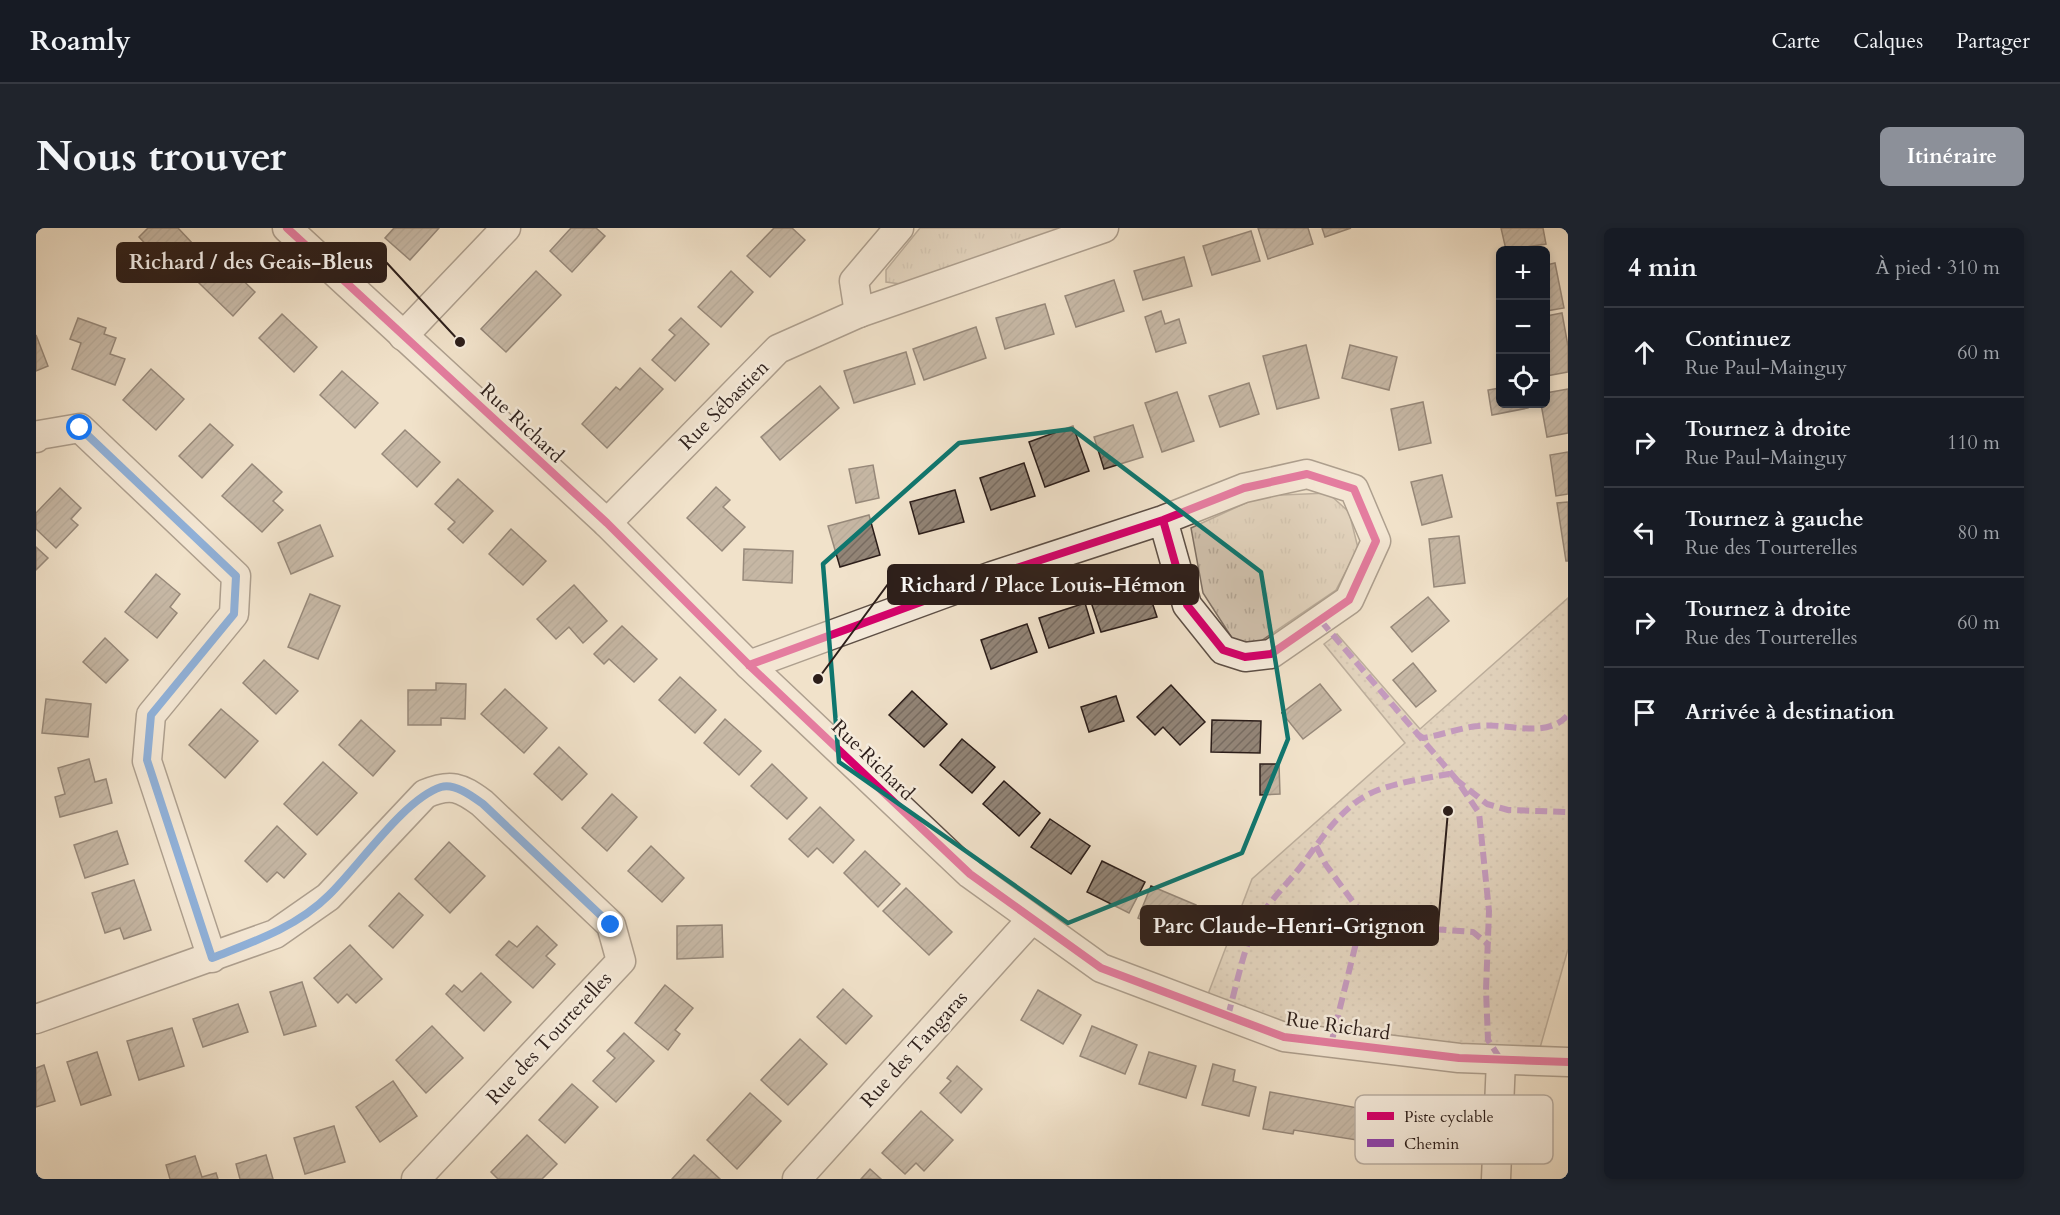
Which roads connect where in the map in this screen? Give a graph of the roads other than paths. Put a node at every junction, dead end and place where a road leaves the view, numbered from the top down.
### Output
1 (287, 228) edge
2 (506, 228) edge
3 (898, 228) edge
4 (1104, 228) edge
5 (859, 313) junction
6 (403, 336) junction
7 (36, 438) edge
8 (1163, 520) junction
9 (607, 523) junction
10 (749, 665) junction
11 (1032, 919) junction
12 (212, 958) junction
13 (36, 1019) edge
14 (1501, 1060) junction
15 (1568, 1062) edge
16 (1500, 1095) edge
17 (1497, 1164) edge
18 (416, 1179) edge
19 (797, 1179) edge
20 (1496, 1179) edge

1 - 6 street, Rue Richard
2 - 6 street
3 - 5 street
4 - 5 street, Rue Sébastien
5 - 9 street, Rue Sébastien
6 - 9 street, Rue Richard
7 - 12 street
8 - 8 street
8 - 10 street
9 - 10 street, Rue Richard
10 - 11 street, Rue Richard
11 - 14 street, Rue Richard
11 - 19 street, Rue des Tangaras
12 - 13 street, Rue des Tourterelles
12 - 18 street, Rue des Tourterelles
14 - 15 street, Rue Richard
14 - 16 street
17 - 20 street

